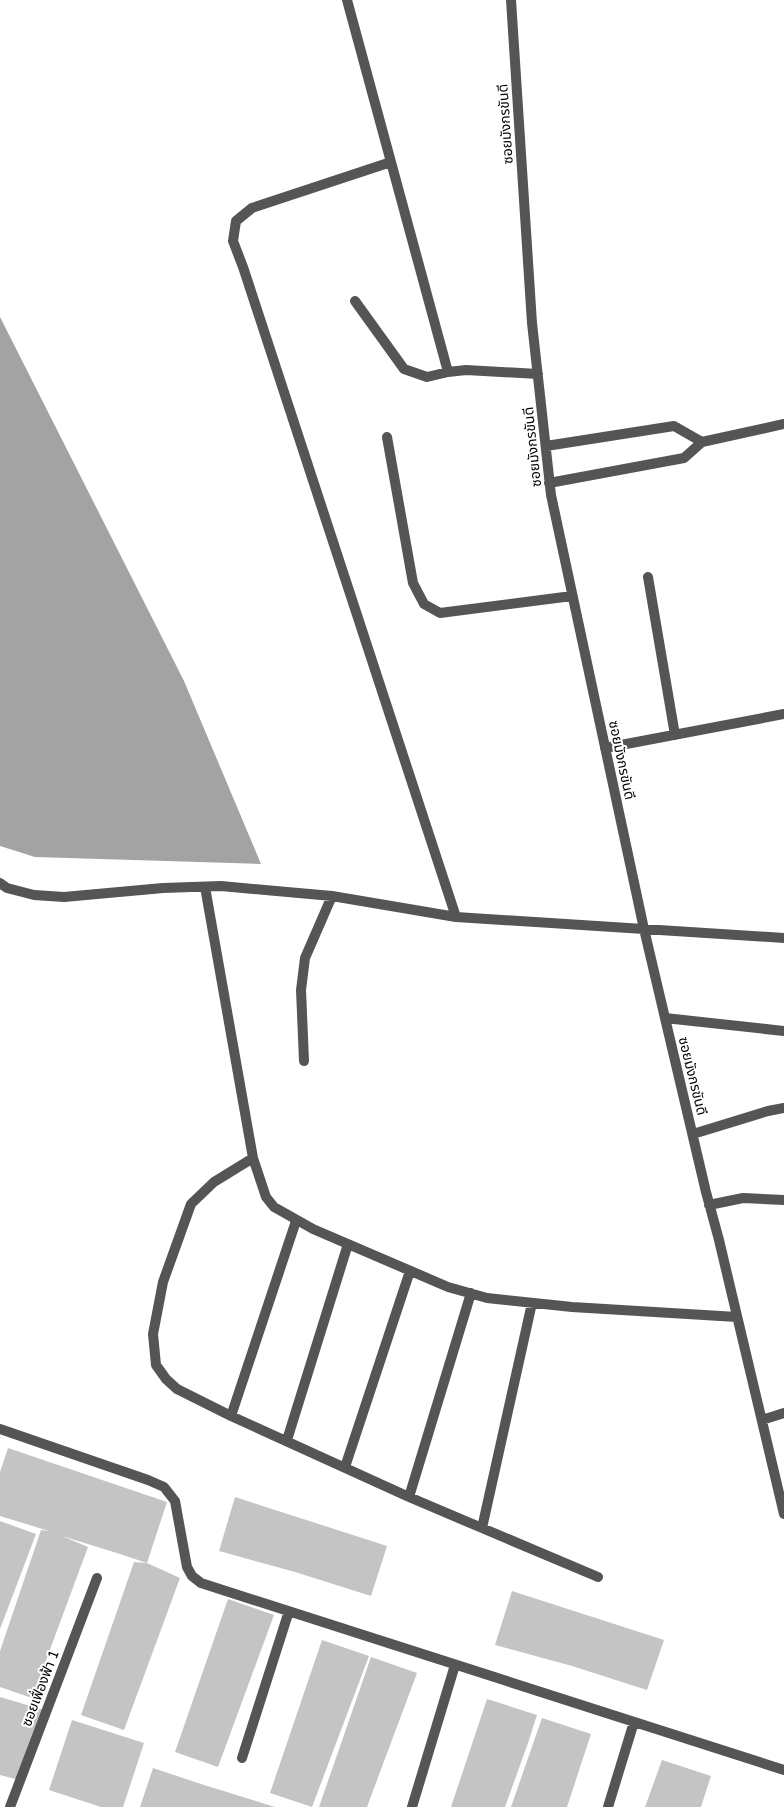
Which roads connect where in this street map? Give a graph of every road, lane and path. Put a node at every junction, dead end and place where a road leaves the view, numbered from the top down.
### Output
1 (347, 0) edge
2 (511, 0) edge
3 (391, 162) junction
4 (355, 301) dead end
5 (448, 372) junction
6 (538, 374) junction
7 (784, 424) edge
8 (387, 437) dead end
9 (702, 442) junction
10 (546, 446) junction
11 (549, 483) junction
12 (648, 577) dead end
13 (572, 596) junction
14 (784, 714) edge
15 (675, 735) junction
16 (605, 748) junction
17 (0, 883) edge
18 (205, 887) junction
19 (332, 896) junction
20 (456, 917) junction
21 (644, 929) junction
22 (784, 938) edge
23 (665, 1018) junction
24 (784, 1031) edge
25 (304, 1061) dead end
26 (784, 1108) edge
27 (693, 1134) junction
28 (253, 1158) junction
29 (784, 1200) edge
30 (709, 1205) junction
31 (296, 1221) junction
32 (348, 1244) junction
33 (410, 1271) junction
34 (471, 1293) junction
35 (532, 1303) junction
36 (737, 1317) junction
37 (784, 1413) edge
38 (231, 1416) junction
39 (762, 1420) junction
40 (0, 1429) edge
41 (287, 1440) junction
42 (345, 1467) junction
43 (409, 1497) junction
44 (784, 1514) edge
45 (482, 1528) junction
46 (598, 1577) dead end
47 (97, 1578) dead end
48 (289, 1611) junction
49 (455, 1665) junction
50 (634, 1722) junction
51 (242, 1758) dead end
52 (784, 1770) edge
53 (10, 1807) edge
54 (412, 1807) edge
55 (608, 1807) edge

1 - 3 street
2 - 6 street, ซอยมังกรขันดี
3 - 5 street
3 - 20 street
4 - 5 street
5 - 6 street
6 - 10 street, ซอยมังกรขันดี
7 - 9 street
8 - 13 street
9 - 10 street
9 - 11 street
10 - 11 street, ซอยมังกรขันดี
11 - 13 street, ซอยมังกรขันดี
12 - 15 street
13 - 16 street, ซอยมังกรขันดี
14 - 15 street
15 - 16 street
16 - 21 street, ซอยมังกรขันดี
17 - 18 street
18 - 19 street
18 - 28 street
19 - 20 street
19 - 25 street
20 - 21 street
21 - 22 street
21 - 23 street, ซอยมังกรขันดี
23 - 24 street
23 - 27 street, ซอยมังกรขันดี
26 - 27 street
27 - 30 street, ซอยมังกรขันดี
28 - 31 street
28 - 38 street
29 - 30 street
30 - 36 street, ซอยมังกรขันดี
31 - 32 street
31 - 38 street
32 - 33 street
32 - 41 street
33 - 34 street
33 - 42 street
34 - 35 street
34 - 43 street
35 - 36 street
35 - 45 street
36 - 39 street, ซอยมังกรขันดี
37 - 39 street
38 - 41 street
39 - 44 street, ซอยมังกรขันดี
40 - 48 street
41 - 42 street
42 - 43 street
43 - 45 street
45 - 46 street
47 - 53 street, ซอยเฟื่องฟ้า 1
48 - 49 street
48 - 51 street
49 - 50 street
49 - 54 street
50 - 52 street
50 - 55 street

